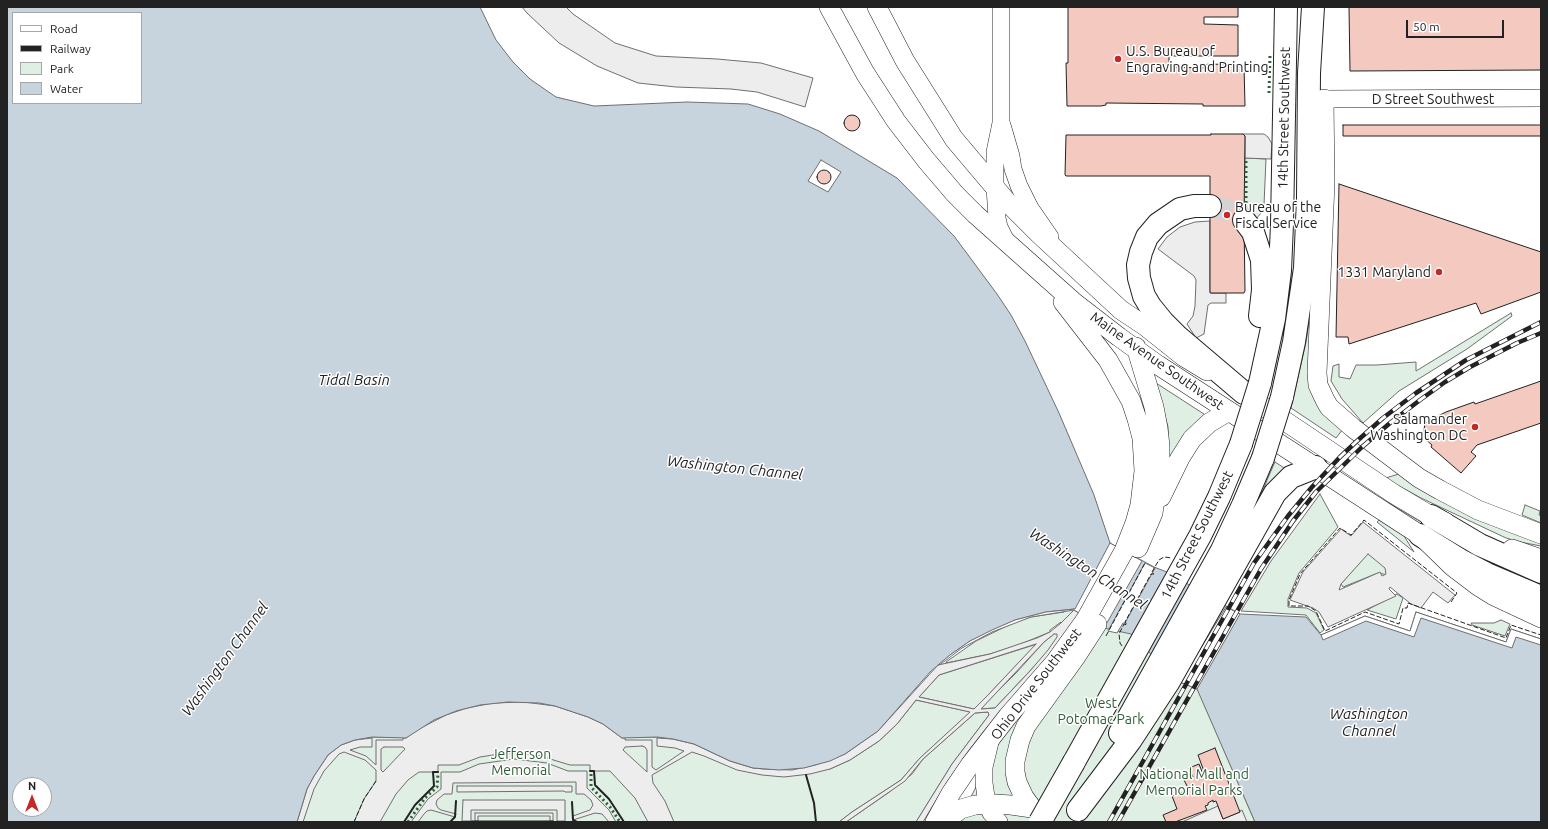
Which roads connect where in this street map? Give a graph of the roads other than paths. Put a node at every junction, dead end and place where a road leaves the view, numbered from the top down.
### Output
1 (829, 7) edge
2 (877, 7) edge
3 (1001, 7) edge
4 (1286, 7) edge
5 (1314, 7) edge
6 (1541, 98) edge
7 (1324, 99) junction
8 (1001, 123) junction
9 (995, 188) junction
10 (1210, 206) tunnel mouth
11 (1244, 220) tunnel mouth
12 (1006, 241) junction
13 (1062, 254) junction
14 (1042, 273) junction
15 (1121, 310) junction
16 (1138, 352) junction
17 (1252, 388) junction
18 (1229, 411) junction
19 (1316, 467) junction
20 (1153, 513) junction
21 (1431, 516) junction
22 (1541, 534) edge
23 (1420, 535) junction
24 (1490, 541) junction
25 (1541, 551) edge
26 (1129, 554) junction
27 (1541, 559) edge
28 (1541, 572) edge
29 (1208, 593) junction
30 (1541, 597) edge
31 (1541, 618) edge
32 (1091, 622) junction
33 (991, 738) junction
34 (987, 804) junction
35 (1036, 815) edge
36 (1075, 816) edge
37 (935, 822) edge
38 (943, 822) edge
39 (999, 822) edge

1 - 12 main road, Maine Avenue Southwest
2 - 9 main road, Maine Avenue Southwest
3 - 8 main road
4 - 17 highway, 14th Street Southwest
5 - 7 highway
5 - 29 highway, 14th Street Southwest, bridge
6 - 7 main road, D Street Southwest
7 - 22 main road
8 - 9 main road
8 - 13 main road
9 - 12 main road
9 - 13 main road, Maine Avenue Southwest
10 - 17 highway
11 - 17 highway
12 - 14 main road, Maine Avenue Southwest
13 - 15 main road, Maine Avenue Southwest
14 - 16 main road, Maine Avenue Southwest
14 - 26 main road, Ohio Drive Southwest
15 - 16 main road, Ohio Drive Southwest
15 - 17 main road, Maine Avenue Southwest
16 - 18 main road, Maine Avenue Southwest
16 - 20 main road, Ohio Drive Southwest
17 - 21 main road, Maine Avenue Southwest
17 - 35 highway, 14th Street Southwest, bridge
18 - 19 main road, Maine Avenue Southwest
18 - 20 main road
19 - 23 main road, Maine Avenue Southwest
19 - 29 highway
20 - 26 main road, Ohio Drive Southwest
21 - 24 main road, Maine Avenue Southwest
21 - 28 highway
23 - 30 highway
23 - 31 main road, Maine Avenue Southwest
24 - 25 main road
24 - 27 main road, Maine Avenue Southwest
26 - 32 main road, Ohio Drive Southwest
29 - 36 highway
32 - 33 main road, Ohio Drive Southwest
32 - 35 main road, Ohio Drive Southwest
33 - 34 main road, Ohio Drive Southwest
33 - 37 main road
34 - 35 main road
34 - 38 main road
34 - 39 main road, Ohio Drive Southwest

